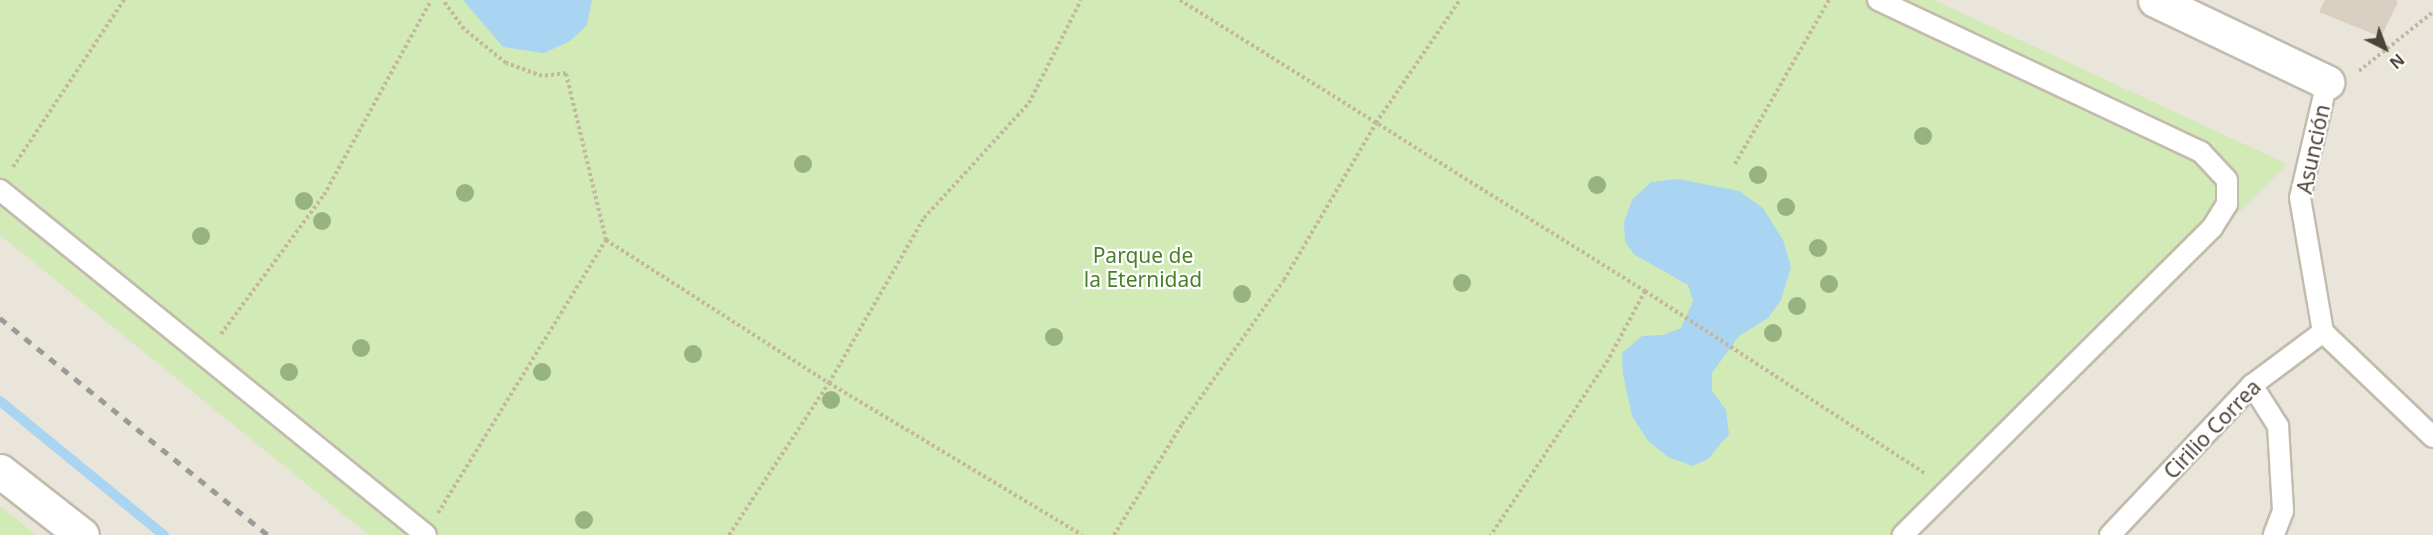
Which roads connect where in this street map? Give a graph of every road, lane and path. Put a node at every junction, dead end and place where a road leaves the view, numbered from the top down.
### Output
1 (124, 0) edge
2 (431, 0) edge
3 (443, 0) edge
4 (1081, 0) edge
5 (1180, 0) edge
6 (1460, 0) edge
7 (1829, 0) edge
8 (1878, 0) edge
9 (2155, 0) edge
10 (2433, 12) edge
11 (2327, 82) junction
12 (1376, 123) junction
13 (1735, 164) dead end
14 (3, 183) edge
15 (606, 240) junction
16 (1645, 291) junction
17 (2323, 332) junction
18 (205, 356) junction
19 (829, 383) junction
20 (2252, 385) junction
21 (2433, 437) edge
22 (0, 471) edge
23 (1950, 489) junction
24 (82, 535) edge
25 (426, 535) edge
26 (729, 535) edge
27 (1082, 535) edge
28 (1114, 535) edge
29 (1491, 535) edge
30 (1903, 535) edge
31 (2110, 535) edge
32 (2274, 535) edge

1 - 14 path
2 - 18 path
3 - 15 path
4 - 19 path
5 - 12 path
6 - 12 path
7 - 13 path
8 - 23 lane
9 - 11 street, Asunción
10 - 11 path
11 - 17 lane, Asunción
12 - 16 path
12 - 28 path
14 - 18 lane
15 - 19 path
15 - 25 path
16 - 23 path
16 - 29 path
17 - 20 lane, Cirilio Correa
17 - 21 lane
18 - 25 lane
19 - 26 path
19 - 27 path
20 - 31 lane, Cirilio Correa
20 - 32 lane
22 - 24 street
23 - 30 lane

